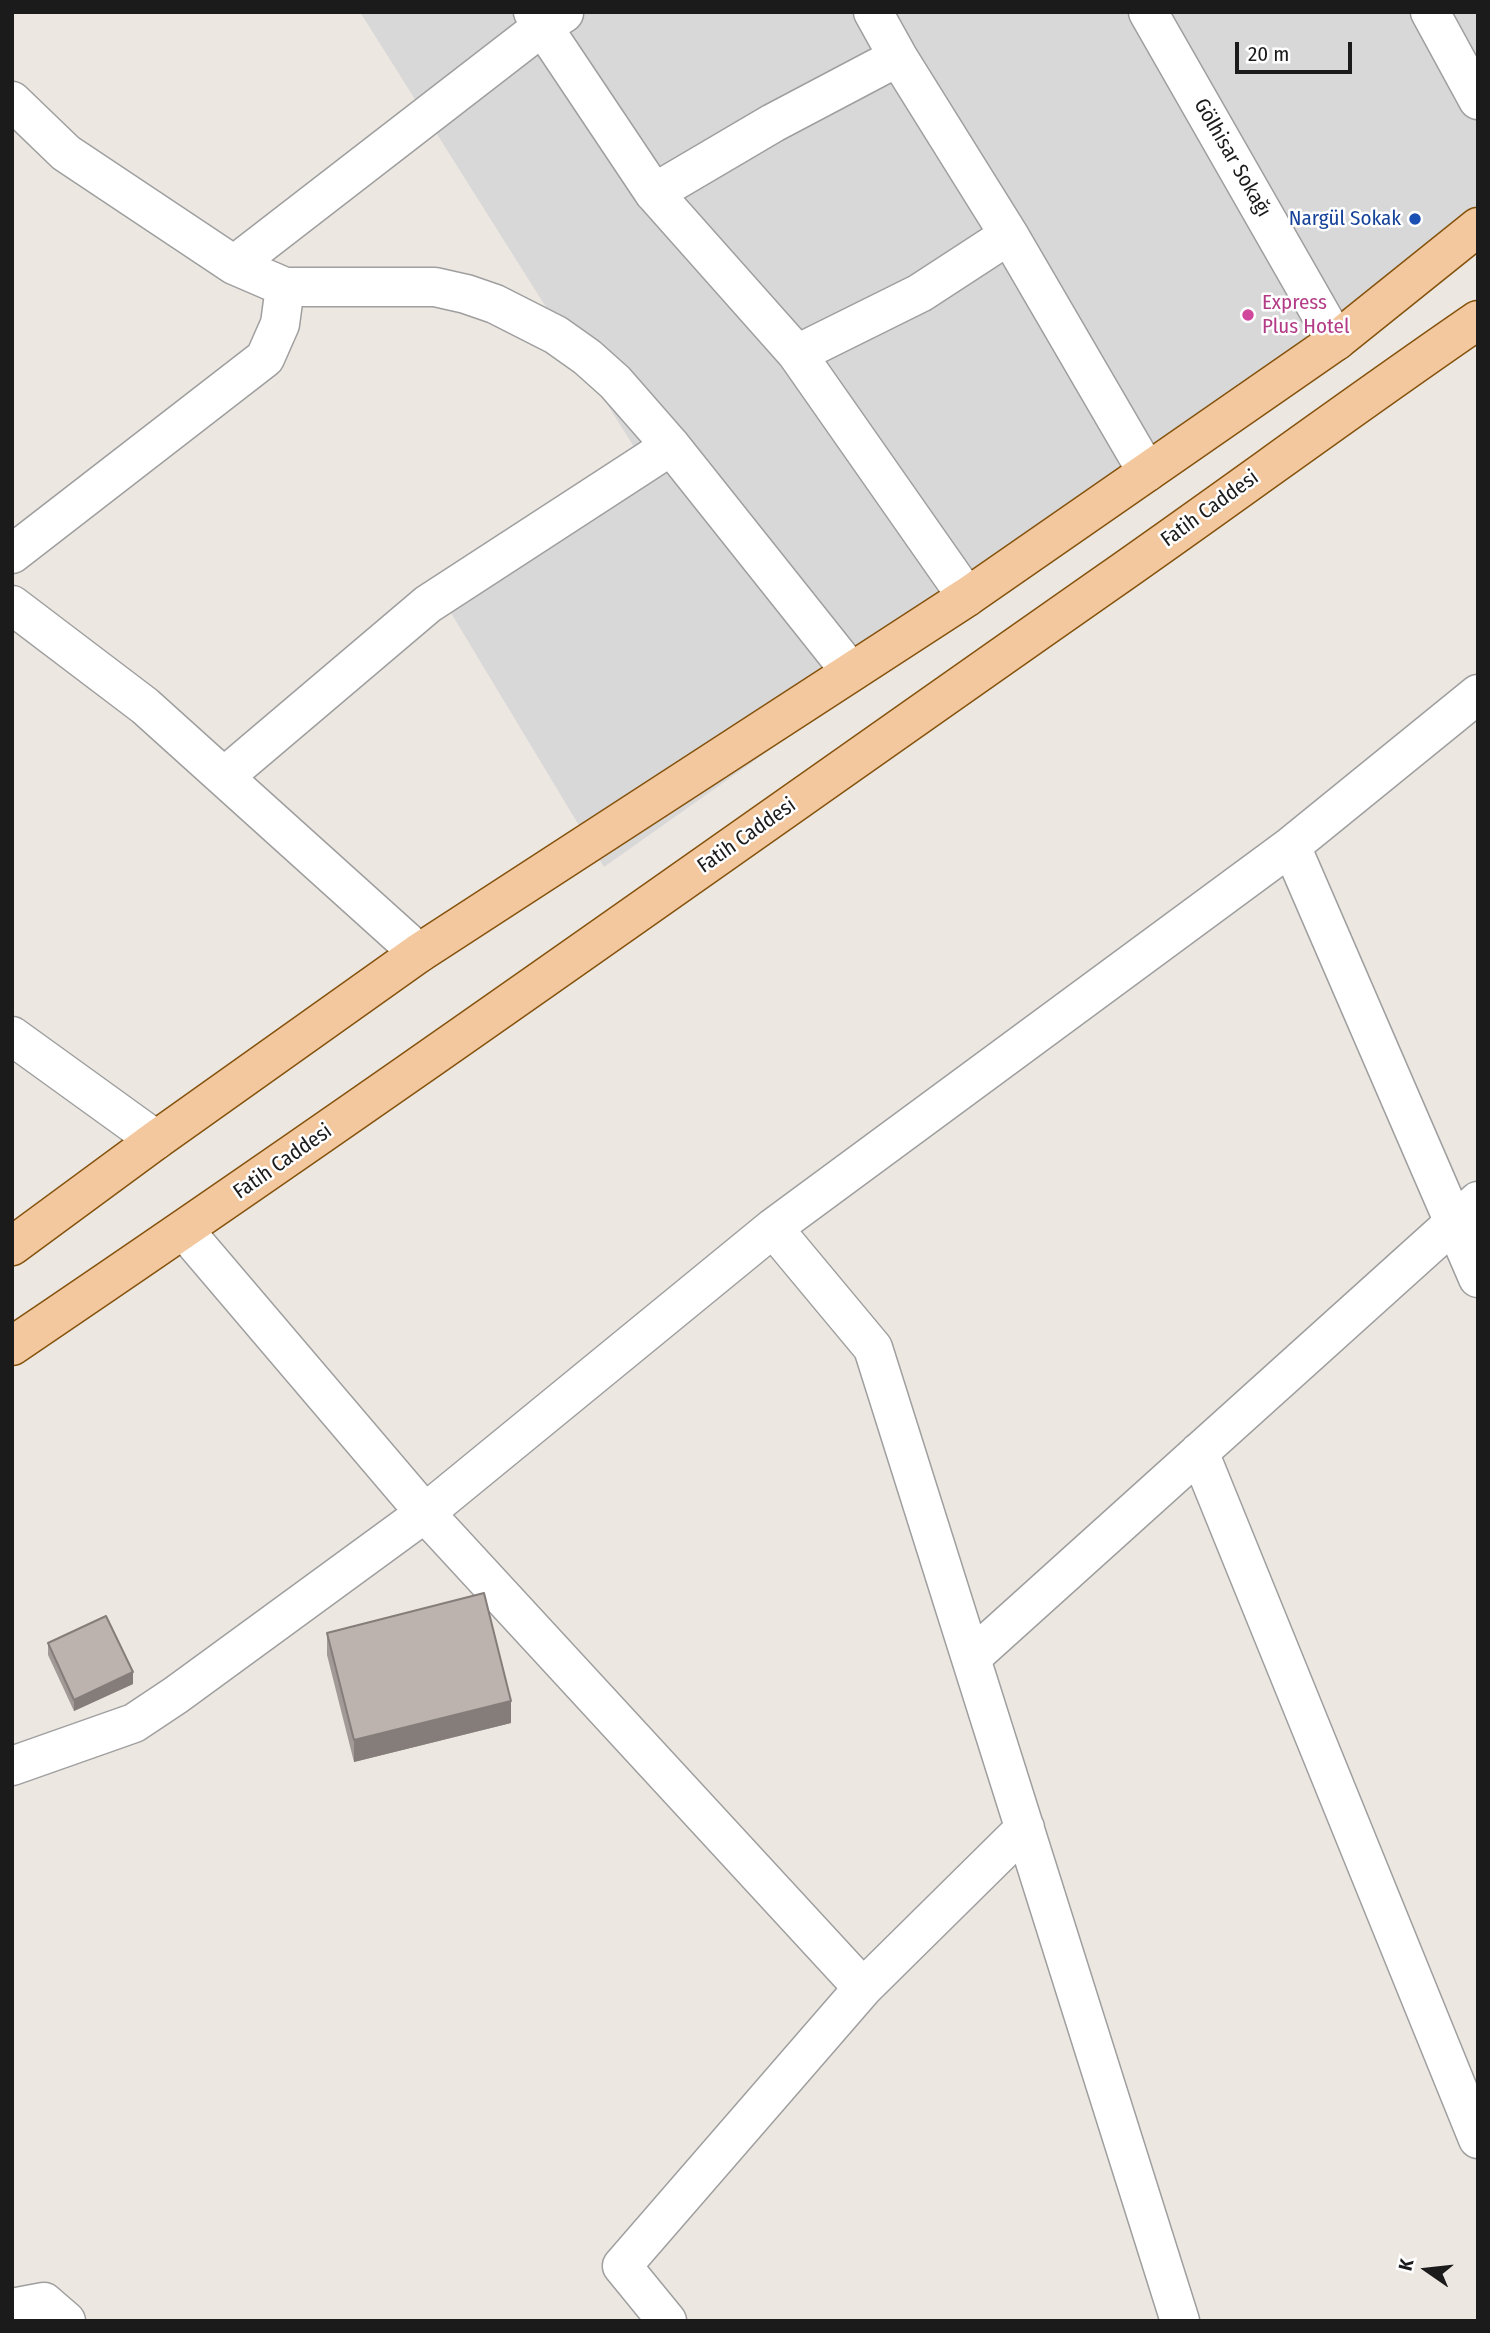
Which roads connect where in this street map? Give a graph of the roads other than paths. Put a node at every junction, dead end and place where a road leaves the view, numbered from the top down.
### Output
1 (873, 12) edge
2 (1148, 12) edge
3 (1430, 12) edge
4 (547, 17) edge
5 (898, 57) junction
6 (1478, 100) edge
7 (12, 101) edge
8 (654, 193) junction
9 (1478, 227) edge
10 (1009, 235) junction
11 (234, 265) junction
12 (285, 287) junction
13 (1478, 320) edge
14 (1336, 341) junction
15 (797, 354) junction
16 (671, 446) junction
17 (1147, 472) junction
18 (12, 554) edge
19 (967, 597) junction
20 (12, 605) edge
21 (852, 672) junction
22 (1478, 694) edge
23 (224, 777) junction
24 (1291, 846) junction
25 (419, 953) junction
26 (12, 1036) edge
27 (156, 1140) junction
28 (1466, 1212) edge
29 (773, 1228) junction
30 (184, 1230) junction
31 (12, 1247) edge
32 (1478, 1278) edge
33 (12, 1346) edge
34 (1199, 1452) junction
35 (425, 1513) junction
36 (971, 1658) junction
37 (12, 1766) edge
38 (1024, 1828) junction
39 (863, 1988) junction
40 (1478, 2139) edge
41 (12, 2308) edge
42 (66, 2321) edge
43 (667, 2321) edge
44 (1180, 2321) edge

1 - 5 street
2 - 14 street, Gölhisar Sokağı
3 - 6 street
4 - 8 street
4 - 11 street
5 - 8 street
5 - 10 street
7 - 11 street
8 - 15 street
9 - 14 main road
10 - 15 street
10 - 17 street
11 - 12 street
12 - 16 street
12 - 18 street
13 - 30 main road, Fatih Caddesi
14 - 17 main road
15 - 19 street
16 - 21 street
16 - 23 street
17 - 19 main road
19 - 21 main road
20 - 23 street
21 - 25 main road
22 - 24 street
23 - 25 street
24 - 28 street
24 - 29 street
25 - 27 main road
26 - 27 street
27 - 31 main road
28 - 32 street
28 - 34 street
29 - 35 street
29 - 36 street
30 - 33 main road, Fatih Caddesi
30 - 35 street
34 - 36 street
34 - 40 street
35 - 37 street
35 - 39 street
36 - 38 street
38 - 39 street
38 - 44 street
39 - 43 street
41 - 42 street

